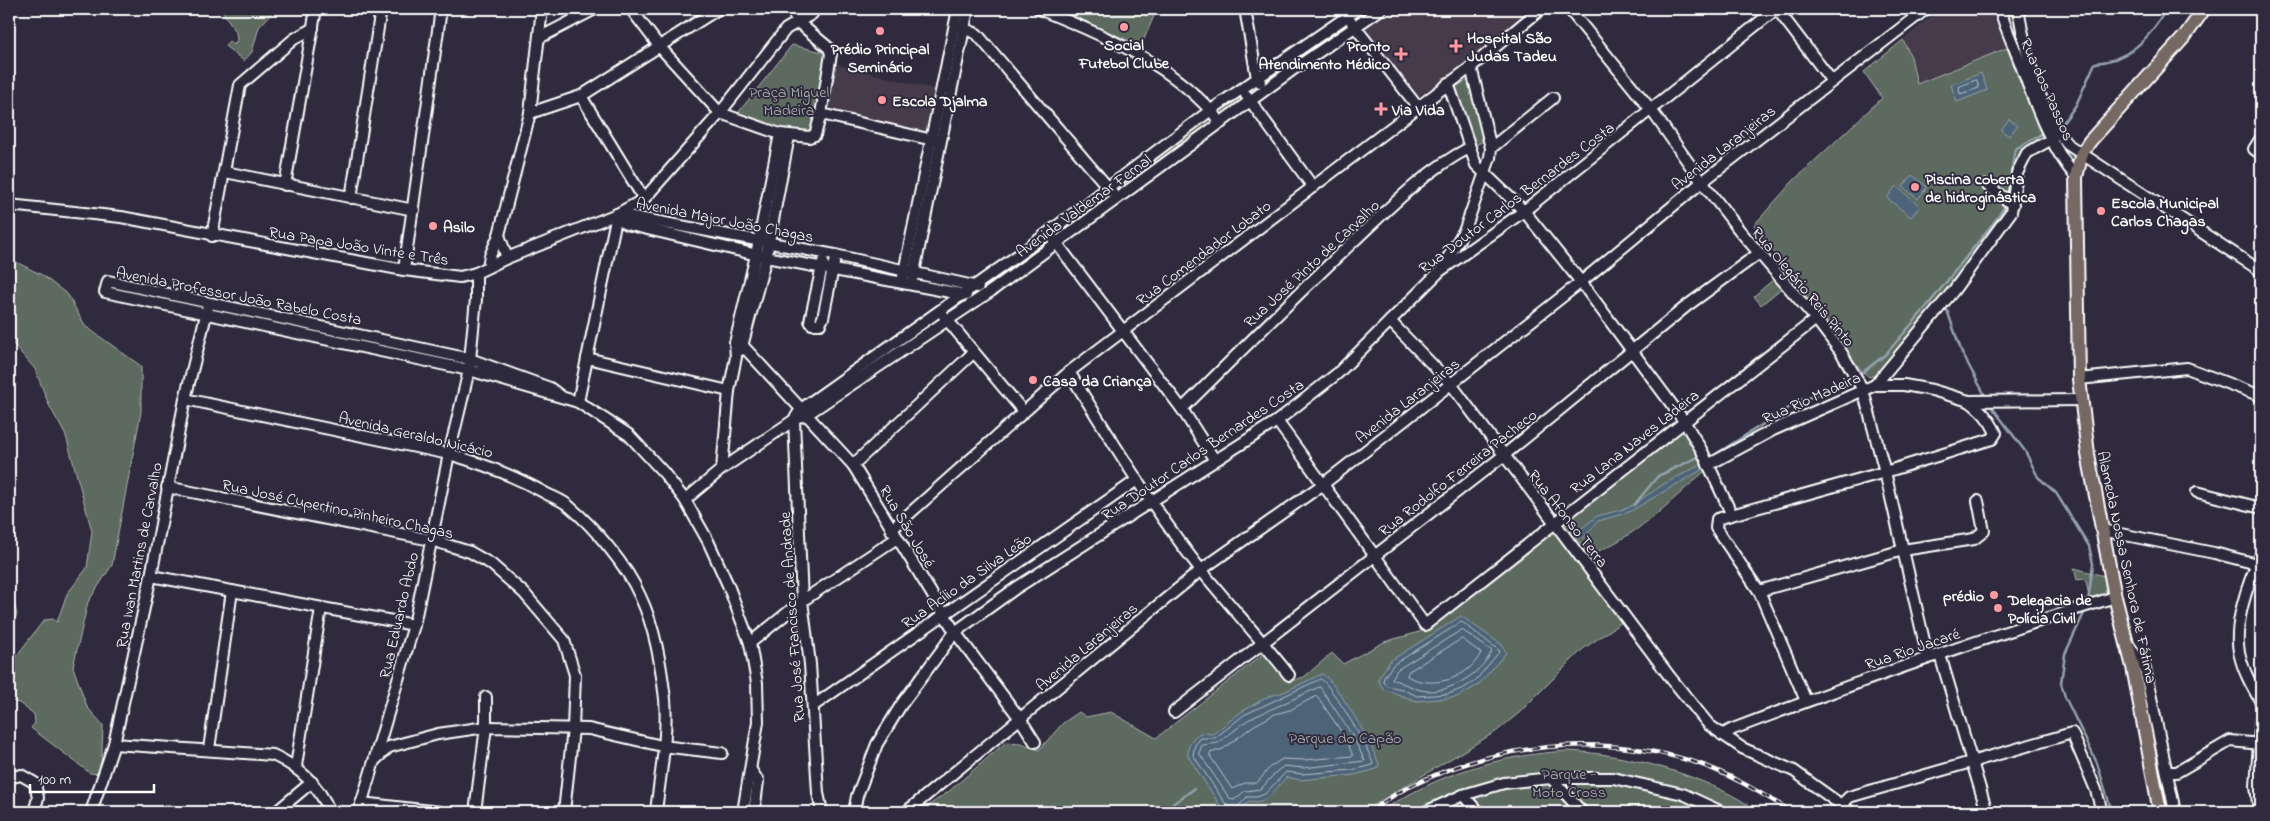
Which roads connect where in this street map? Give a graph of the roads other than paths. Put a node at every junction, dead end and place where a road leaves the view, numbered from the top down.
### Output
1 (316, 9) edge
2 (380, 9) edge
3 (441, 9) edge
4 (542, 9) edge
5 (595, 9) edge
6 (631, 9) edge
7 (718, 9) edge
8 (791, 9) edge
9 (816, 9) edge
10 (958, 9) edge
11 (968, 9) edge
12 (1039, 9) edge
13 (1245, 9) edge
14 (1358, 9) edge
15 (1381, 9) edge
16 (1541, 9) edge
17 (1569, 9) edge
18 (1776, 9) edge
19 (1926, 9) edge
20 (2000, 9) edge
21 (2018, 9) edge
22 (2204, 9) edge
23 (1347, 16) junction
24 (799, 23) junction
25 (1331, 26) junction
26 (1355, 26) junction
27 (959, 27) junction
28 (313, 28) junction
29 (1339, 37) junction
30 (538, 38) junction
31 (1307, 42) junction
32 (659, 46) junction
33 (1315, 54) junction
34 (1283, 60) junction
35 (1471, 67) junction
36 (1291, 70) junction
37 (1257, 78) junction
38 (1831, 80) junction
39 (1448, 83) junction
40 (1242, 89) junction
41 (1266, 89) junction
42 (581, 96) junction
43 (1553, 98) dead end
44 (1251, 100) junction
45 (1417, 106) junction
46 (1211, 110) junction
47 (1652, 111) junction
48 (530, 113) junction
49 (720, 113) junction
50 (822, 114) junction
51 (1220, 123) junction
52 (1184, 131) junction
53 (2052, 132) junction
54 (784, 135) junction
55 (2261, 138) edge
56 (936, 141) junction
57 (1193, 142) junction
58 (1469, 148) junction
59 (1491, 148) junction
60 (1160, 149) junction
61 (2082, 153) junction
62 (2261, 154) edge
63 (1168, 161) junction
64 (1136, 167) junction
65 (225, 172) junction
66 (1485, 173) junction
67 (2076, 177) junction
68 (1145, 178) junction
69 (1702, 182) junction
70 (285, 185) junction
71 (1987, 185) dead end
72 (1313, 187) junction
73 (1109, 188) junction
74 (351, 198) junction
75 (1117, 198) junction
76 (644, 199) junction
77 (9, 205) edge
78 (2013, 205) junction
79 (1082, 207) junction
80 (414, 210) junction
81 (1524, 211) junction
82 (617, 214) junction
83 (1090, 218) junction
84 (691, 227) junction
85 (1048, 232) junction
86 (499, 235) junction
87 (212, 236) junction
88 (688, 238) junction
89 (764, 242) junction
90 (1056, 243) junction
91 (824, 253) junction
92 (1021, 253) junction
93 (1758, 254) junction
94 (835, 255) junction
95 (761, 256) junction
96 (506, 258) junction
97 (1028, 263) junction
98 (488, 267) junction
99 (821, 267) junction
100 (832, 269) junction
101 (404, 270) junction
102 (1440, 271) junction
103 (2261, 271) edge
104 (909, 272) junction
105 (476, 274) junction
106 (1581, 282) junction
107 (907, 284) junction
108 (973, 286) junction
109 (149, 290) junction
110 (991, 291) junction
111 (964, 294) junction
112 (979, 299) junction
113 (146, 301) junction
114 (209, 302) junction
115 (940, 310) junction
116 (207, 313) junction
117 (1816, 319) junction
118 (1390, 321) junction
119 (947, 322) junction
120 (913, 329) junction
121 (1122, 332) junction
122 (919, 339) junction
123 (739, 344) junction
124 (1631, 351) junction
125 (973, 353) junction
126 (587, 358) junction
127 (470, 359) junction
128 (469, 370) junction
129 (1068, 372) junction
130 (499, 374) junction
131 (2079, 379) junction
132 (1858, 382) junction
133 (1451, 384) junction
134 (1875, 385) junction
135 (729, 391) junction
136 (2261, 396) edge
137 (185, 399) junction
138 (2082, 400) junction
139 (1969, 401) junction
140 (578, 402) junction
141 (1182, 409) junction
142 (1023, 411) junction
143 (800, 415) junction
144 (1277, 421) junction
145 (1684, 421) junction
146 (449, 454) junction
147 (1503, 456) junction
148 (1214, 459) junction
149 (853, 465) junction
150 (1708, 465) junction
151 (722, 469) junction
152 (1885, 472) junction
153 (1137, 480) junction
154 (1322, 485) junction
155 (167, 488) junction
156 (2197, 492) dead end
157 (685, 500) junction
158 (1978, 501) dead end
159 (1152, 502) junction
160 (2261, 508) edge
161 (1731, 514) junction
162 (1555, 523) junction
163 (2101, 530) junction
164 (894, 534) junction
165 (431, 540) junction
166 (1903, 550) junction
167 (1375, 556) junction
168 (2260, 562) edge
169 (1201, 570) junction
170 (151, 576) junction
171 (232, 591) junction
172 (1759, 591) junction
173 (2115, 598) junction
174 (802, 601) junction
175 (321, 608) junction
176 (944, 614) junction
177 (414, 625) junction
178 (955, 632) junction
179 (750, 643) junction
180 (1264, 643) junction
181 (2128, 644) junction
182 (1940, 655) junction
183 (1928, 658) junction
184 (1288, 675) dead end
185 (486, 697) dead end
186 (1806, 701) junction
187 (2261, 702) edge
188 (813, 706) junction
189 (1174, 712) dead end
190 (2261, 714) edge
191 (1021, 720) junction
192 (486, 727) junction
193 (573, 728) junction
194 (1722, 735) junction
195 (1035, 742) dead end
196 (114, 744) junction
197 (2261, 744) edge
198 (662, 746) junction
199 (209, 749) junction
200 (722, 752) dead end
201 (375, 760) junction
202 (1972, 763) junction
203 (296, 766) junction
204 (750, 770) junction
205 (2168, 772) junction
206 (9, 778) edge
207 (1551, 778) junction
208 (312, 782) junction
209 (2259, 787) edge
210 (1463, 795) junction
211 (1842, 804) junction
212 (2174, 807) dead end
213 (360, 808) edge
214 (34, 812) edge
215 (91, 812) edge
216 (276, 812) edge
217 (330, 812) edge
218 (440, 812) edge
219 (475, 812) edge
220 (564, 812) edge
221 (656, 812) edge
222 (743, 812) edge
223 (754, 812) edge
224 (822, 812) edge
225 (854, 812) edge
226 (906, 812) edge
227 (1425, 812) edge
228 (1478, 812) edge
229 (1582, 812) edge
230 (1722, 812) edge
231 (1851, 812) edge
232 (1987, 812) edge
233 (2102, 812) edge
234 (2160, 812) edge
235 (2259, 812) edge

1 - 28 street
2 - 74 street
3 - 80 street
4 - 30 street
5 - 30 street
6 - 32 street
7 - 32 street
8 - 24 street
9 - 24 street
10 - 27 street
11 - 27 street
12 - 46 street
13 - 37 street
14 - 23 street, Avenida Valdemar Fernal
15 - 26 street, Avenida Valdemar Fernal
16 - 35 street, Rua Comendador Lobato
17 - 47 street, Rua Olegário Reis Pinto
18 - 38 street
18 - 47 street, Rua Doutor Carlos Bernardes Costa
19 - 38 street, Avenida Laranjeiras
20 - 53 street, Rua dos Passos
21 - 53 street, Rua dos Passos
22 - 61 main road
23 - 25 street, Avenida Valdemar Fernal
23 - 26 street
24 - 49 street
24 - 50 street
25 - 29 street
25 - 31 street, Avenida Valdemar Fernal
26 - 29 street, Avenida Valdemar Fernal
26 - 45 street
27 - 56 street
27 - 73 street
28 - 65 street
28 - 70 street
29 - 33 street, Avenida Valdemar Fernal
30 - 48 street
31 - 33 street
31 - 34 street, Avenida Valdemar Fernal
32 - 42 street
32 - 49 street
33 - 36 street, Avenida Valdemar Fernal
34 - 36 street
34 - 37 street, Avenida Valdemar Fernal
35 - 39 street, Rua Comendador Lobato
35 - 59 street
36 - 41 street, Avenida Valdemar Fernal
37 - 40 street, Avenida Valdemar Fernal
37 - 41 street
38 - 69 street, Avenida Laranjeiras
39 - 45 street, Rua Comendador Lobato
39 - 58 street
40 - 44 street
40 - 46 street, Avenida Valdemar Fernal
41 - 44 street, Avenida Valdemar Fernal
42 - 48 street
42 - 76 street
43 - 59 street
44 - 51 street, Avenida Valdemar Fernal
44 - 72 street
45 - 72 street, Rua Comendador Lobato
46 - 51 street
46 - 52 street, Avenida Valdemar Fernal
47 - 69 street, Rua Olegário Reis Pinto
47 - 81 street, Rua Doutor Carlos Bernardes Costa
48 - 86 street
49 - 54 street
49 - 76 street, Rua Papa João Vinte e Três
50 - 54 street
50 - 56 street
51 - 57 street, Avenida Valdemar Fernal
52 - 57 street
52 - 60 street, Avenida Valdemar Fernal
53 - 61 street, Rua dos Passos
53 - 67 street, Rua dos Passos
53 - 78 street
54 - 89 street
55 - 62 street
56 - 104 street
57 - 63 street, Avenida Valdemar Fernal
58 - 66 street
58 - 141 street, Rua José Pinto de Carvalho
59 - 66 street
60 - 63 street
60 - 64 street, Avenida Valdemar Fernal
61 - 67 main road, Alameda Nossa Senhora de Fátima
61 - 103 street, Rua dos Passos
63 - 68 street, Avenida Valdemar Fernal
64 - 68 street
64 - 73 street, Avenida Valdemar Fernal
65 - 70 street
65 - 87 street
66 - 81 street
66 - 102 street
67 - 131 main road, Alameda Nossa Senhora de Fátima
68 - 75 street, Avenida Valdemar Fernal
69 - 93 street, Rua Olegário Reis Pinto
69 - 106 street, Avenida Laranjeiras
70 - 74 street
71 - 78 street
72 - 121 street, Rua Comendador Lobato
73 - 75 street
73 - 79 street, Avenida Valdemar Fernal
74 - 80 street
75 - 83 street, Avenida Valdemar Fernal
76 - 82 street, Rua Papa João Vinte e Três
77 - 87 street, Rua Papa João Vinte e Três
78 - 134 street
79 - 83 street
79 - 85 street, Avenida Valdemar Fernal
80 - 101 street
81 - 102 street, Rua Doutor Carlos Bernardes Costa
81 - 106 street
82 - 84 street, Avenida Major João Chagas
82 - 88 street, Avenida Major João Chagas
82 - 96 street, Rua Papa João Vinte e Três
82 - 126 street
83 - 90 street, Avenida Valdemar Fernal
84 - 88 street
84 - 89 street, Avenida Major João Chagas
85 - 90 street
85 - 92 street, Avenida Valdemar Fernal
86 - 96 street
86 - 98 street
87 - 101 street, Rua Papa João Vinte e Três
88 - 95 street, Avenida Major João Chagas
89 - 91 street, Avenida Major João Chagas
89 - 95 street
90 - 97 street, Avenida Valdemar Fernal
90 - 121 street
91 - 94 street, Avenida Major João Chagas
91 - 99 street
92 - 97 street
92 - 108 street, Avenida Valdemar Fernal
93 - 117 street, Rua Olegário Reis Pinto
93 - 124 street, Rua Rodolfo Ferreira Pacheco
94 - 100 street
94 - 104 street, Avenida Major João Chagas
95 - 99 street, Avenida Major João Chagas
95 - 123 street
96 - 98 street, Rua Papa João Vinte e Três
97 - 110 street, Avenida Valdemar Fernal
98 - 105 street, Rua Papa João Vinte e Três
99 - 100 street, Avenida Major João Chagas
99 - 100 street
100 - 107 street, Avenida Major João Chagas
101 - 105 street, Rua Papa João Vinte e Três
102 - 118 street, Rua Doutor Carlos Bernardes Costa
104 - 107 street
104 - 108 street, Avenida Major João Chagas
105 - 127 street, Rua Eduardo Abdo
106 - 124 street
106 - 133 street, Avenida Laranjeiras
107 - 111 street, Avenida Major João Chagas
108 - 110 street, Avenida Major João Chagas
108 - 111 street, Avenida Valdemar Fernal
109 - 113 street
109 - 113 street, Avenida Professor João Rabelo Costa
109 - 114 street, Avenida Professor João Rabelo Costa
110 - 112 street, Avenida Valdemar Fernal
111 - 112 street, Avenida Major João Chagas
111 - 115 street, Avenida Valdemar Fernal
112 - 119 street, Avenida Valdemar Fernal
113 - 116 street, Avenida Professor João Rabelo Costa
114 - 116 street, Rua Ivan Martins de Carvalho
114 - 127 street, Avenida Professor João Rabelo Costa
115 - 119 street
115 - 120 street, Avenida Valdemar Fernal
116 - 128 street, Avenida Professor João Rabelo Costa
116 - 137 street, Rua Ivan Martins de Carvalho
117 - 132 street, Rua Olegário Reis Pinto
117 - 145 street, Rua Lana Naves Ladeira
118 - 133 street, Rua Afonso Terra
118 - 144 street, Rua Doutor Carlos Bernardes Costa
119 - 122 street, Avenida Valdemar Fernal
119 - 125 street
120 - 122 street
120 - 143 street, Avenida Valdemar Fernal
121 - 129 street, Rua Comendador Lobato
121 - 141 street
122 - 143 street, Avenida Valdemar Fernal
123 - 135 street
123 - 143 street, Rua São José
124 - 145 street
124 - 147 street, Rua Rodolfo Ferreira Pacheco
125 - 142 street
125 - 149 street
126 - 135 street
126 - 140 street
127 - 128 street, Rua Eduardo Abdo
127 - 130 street, Avenida Professor João Rabelo Costa
128 - 130 street, Avenida Professor João Rabelo Costa
128 - 146 street, Rua Eduardo Abdo
129 - 142 street, Rua Comendador Lobato
129 - 153 street
130 - 140 street, Avenida Professor João Rabelo Costa
131 - 136 street
131 - 138 main road, Alameda Nossa Senhora de Fátima
132 - 134 street, Rua Rio Madeira
132 - 150 street, Rua Rio Madeira
132 - 152 street, Rua Olegário Reis Pinto
133 - 147 street, Rua Afonso Terra
133 - 154 street, Avenida Laranjeiras
134 - 139 street, Rua Rio Madeira
135 - 151 street
137 - 146 street, Avenida Geraldo Nicácio
137 - 155 street, Rua Ivan Martins de Carvalho
138 - 139 street, Rua Rio Madeira
138 - 163 main road, Alameda Nossa Senhora de Fátima
139 - 152 street
140 - 157 street, Avenida Professor João Rabelo Costa
141 - 148 street
142 - 164 street, Rua Comendador Lobato
143 - 149 street, Rua São José
143 - 151 street, Avenida Valdemar Fernal
143 - 174 street, Rua José Francisco de Andrade
144 - 148 street, Rua Doutor Carlos Bernardes Costa
144 - 154 street
145 - 150 street
145 - 162 street, Rua Lana Naves Ladeira
146 - 165 street, Rua Eduardo Abdo
146 - 198 street, Avenida Geraldo Nicácio
147 - 162 street, Rua Afonso Terra
147 - 167 street, Rua Rodolfo Ferreira Pacheco
148 - 159 street, Rua Doutor Carlos Bernardes Costa
149 - 164 street, Rua São José
150 - 161 street
151 - 157 street, Avenida Valdemar Fernal
152 - 161 street
152 - 166 street, Rua Olegário Reis Pinto
153 - 159 street
153 - 176 street, Rua Acílio da Silva Leão
154 - 167 street
154 - 169 street, Avenida Laranjeiras
155 - 165 street, Rua José Cupertino Pinheiro Chagas
155 - 170 street, Rua Ivan Martins de Carvalho
156 - 160 street
157 - 179 street, Avenida Professor João Rabelo Costa
158 - 166 street
159 - 169 street
159 - 178 street, Rua Doutor Carlos Bernardes Costa
161 - 172 street
162 - 167 street, Rua Lana Naves Ladeira
162 - 194 street, Rua Afonso Terra
163 - 168 street
163 - 173 main road, Alameda Nossa Senhora de Fátima
164 - 174 street, Rua Comendador Lobato
164 - 176 street, Rua São José
165 - 177 street, Rua Eduardo Abdo
165 - 193 street, Rua José Cupertino Pinheiro Chagas
166 - 172 street
166 - 183 street, Rua Olegário Reis Pinto
167 - 180 street, Rua Rodolfo Ferreira Pacheco
168 - 187 street
169 - 180 street
169 - 191 street, Avenida Laranjeiras
170 - 171 street
170 - 196 street, Rua Ivan Martins de Carvalho
171 - 175 street
171 - 199 street
172 - 186 street
173 - 181 main road, Alameda Nossa Senhora de Fátima
173 - 182 street, Rua Rio Jacaré
174 - 179 street, Rua Comendador Lobato
174 - 188 street, Rua José Francisco de Andrade
175 - 177 street
175 - 203 street
176 - 178 street, Rua São José
176 - 188 street, Rua Acílio da Silva Leão
177 - 201 street, Rua Eduardo Abdo
178 - 191 street, Rua São José
178 - 225 street, Rua Doutor Carlos Bernardes Costa
179 - 204 street, Avenida Professor João Rabelo Costa
180 - 184 street
180 - 189 street, Rua Rodolfo Ferreira Pacheco
181 - 205 street
181 - 234 main road, Alameda Nossa Senhora de Fátima
182 - 183 street, Rua Rio Jacaré
182 - 202 street
183 - 186 street, Rua Rio Jacaré
185 - 192 street
186 - 194 street, Rua Rio Jacaré
188 - 224 street, Rua José Francisco de Andrade
190 - 197 street
191 - 195 street, Rua São José
191 - 226 street, Avenida Laranjeiras
192 - 193 street
192 - 201 street
192 - 219 street
193 - 198 street
193 - 220 street, Rua José Cupertino Pinheiro Chagas
194 - 211 street, Rua Afonso Terra
196 - 199 street
196 - 215 street, Rua Ivan Martins de Carvalho
197 - 205 street
197 - 209 street
198 - 200 street
198 - 221 street, Avenida Geraldo Nicácio
199 - 203 street
201 - 213 street, Rua Eduardo Abdo
202 - 211 street
202 - 232 street
202 - 233 street
203 - 208 street
204 - 222 street
204 - 223 street, Avenida Professor João Rabelo Costa
205 - 212 street
206 - 214 street
207 - 210 street
207 - 229 street
207 - 230 street
208 - 216 street
208 - 217 street
209 - 235 street
210 - 227 street
210 - 228 street
211 - 231 street, Rua Afonso Terra
213 - 218 street

